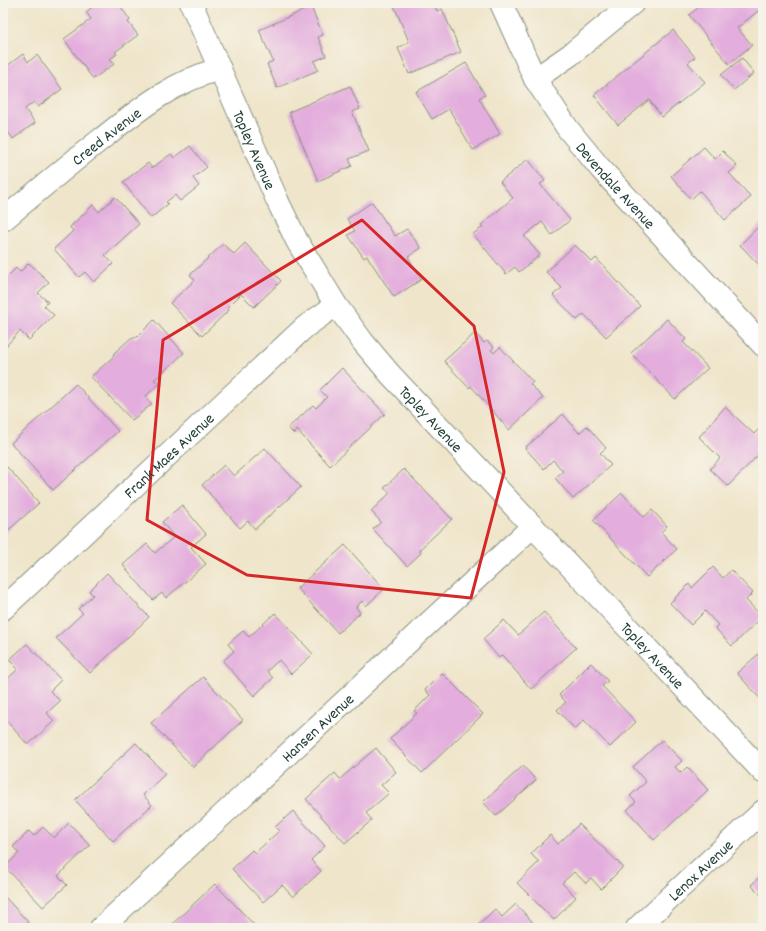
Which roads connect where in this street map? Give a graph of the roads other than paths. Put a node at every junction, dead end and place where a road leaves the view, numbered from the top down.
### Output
1 (191, 3) edge
2 (501, 3) edge
3 (633, 3) edge
4 (220, 69) junction
5 (535, 79) junction
6 (3, 220) edge
7 (336, 305) junction
8 (763, 345) edge
9 (534, 526) junction
10 (3, 609) edge
11 (763, 772) edge
12 (763, 811) edge
13 (101, 928) edge
14 (637, 928) edge

1 - 4 street, Topley Avenue
2 - 5 street, Devendale Avenue
3 - 5 street
4 - 6 street, Creed Avenue
4 - 7 street, Topley Avenue
5 - 8 street, Devendale Avenue
7 - 9 street, Topley Avenue
7 - 10 street, Frank Maes Avenue
9 - 11 street, Topley Avenue
9 - 13 street, Hansen Avenue
12 - 14 street, Lenox Avenue

